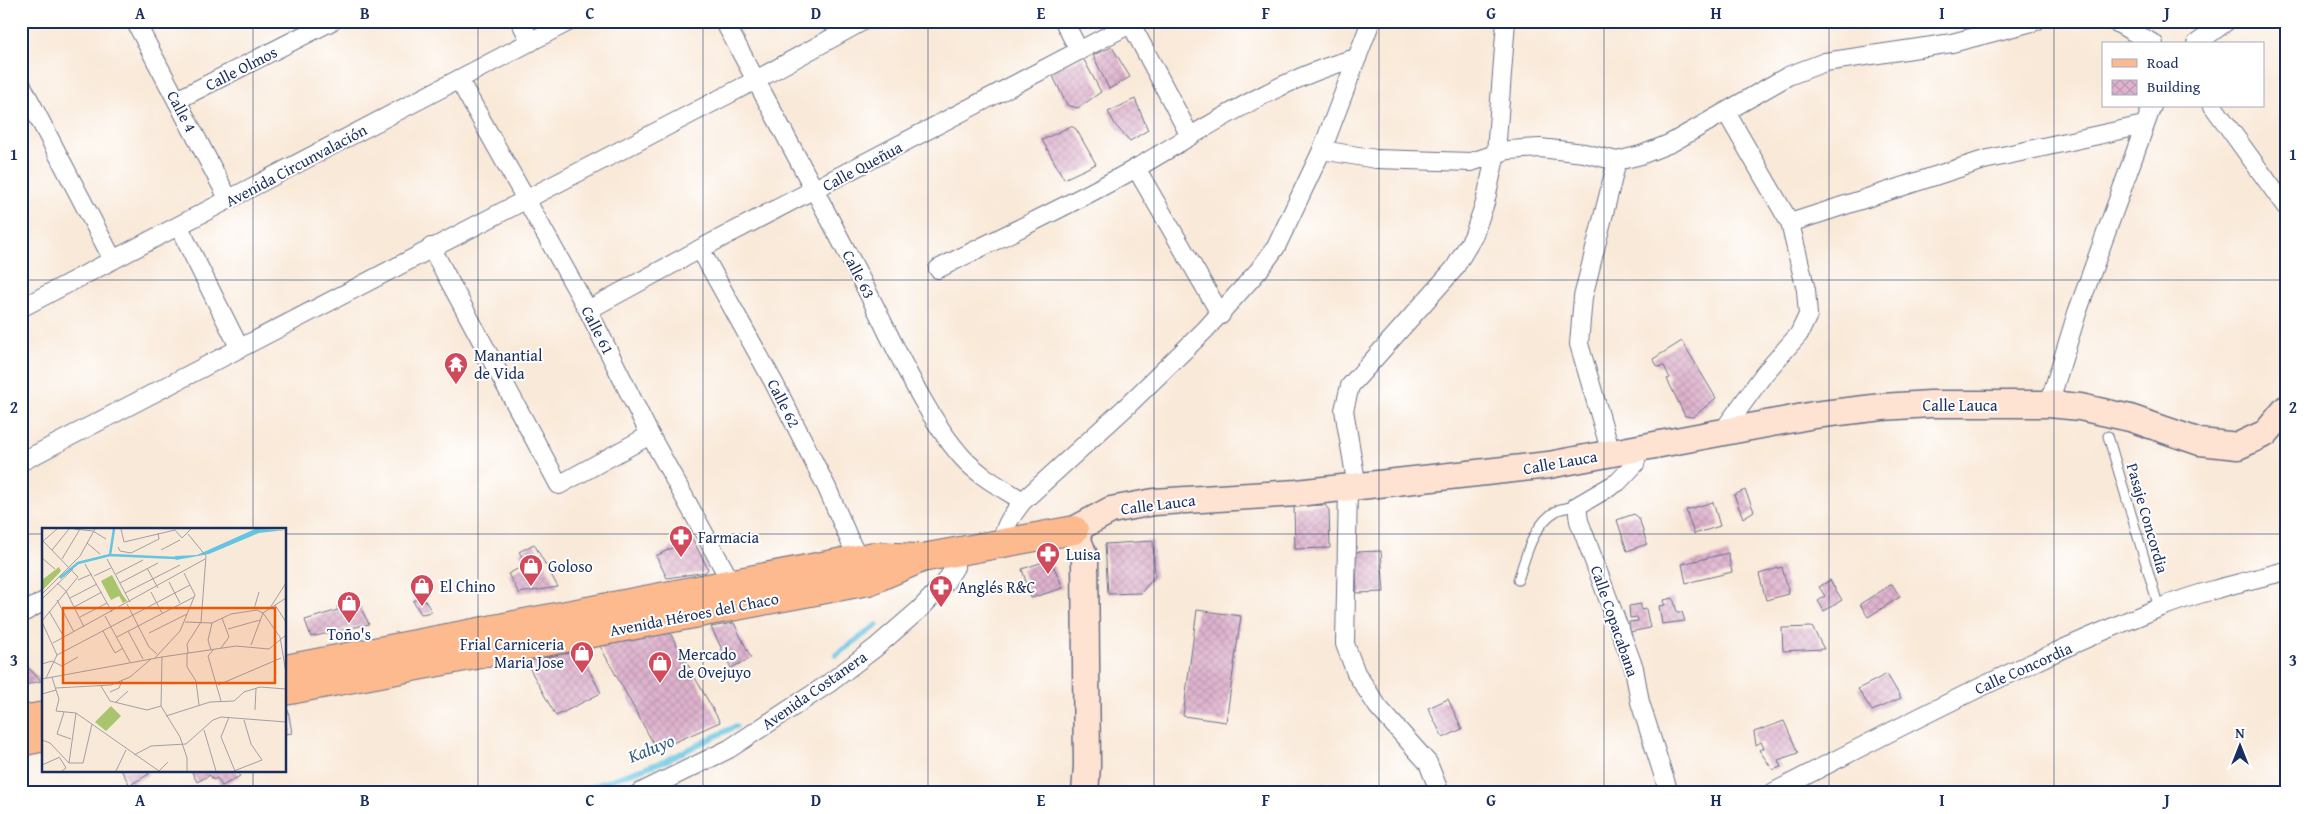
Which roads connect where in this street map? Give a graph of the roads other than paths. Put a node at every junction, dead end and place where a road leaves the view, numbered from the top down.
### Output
1 (136, 21) edge
2 (332, 21) edge
3 (520, 21) edge
4 (570, 21) edge
5 (724, 21) edge
6 (863, 21) edge
7 (1064, 21) edge
8 (1371, 21) edge
9 (1506, 21) edge
10 (2036, 21) edge
11 (2114, 21) edge
12 (2227, 21) edge
13 (1133, 22) edge
14 (531, 42) junction
15 (2151, 42) edge
16 (2199, 42) edge
17 (1079, 51) junction
18 (1358, 58) junction
19 (459, 80) junction
20 (756, 80) junction
21 (21, 84) edge
22 (177, 100) junction
23 (2151, 108) edge
24 (2214, 108) edge
25 (1726, 112) junction
26 (2144, 125) junction
27 (1190, 136) junction
28 (1322, 150) junction
29 (1496, 153) junction
30 (1617, 161) junction
31 (1136, 168) junction
32 (816, 190) junction
33 (526, 198) junction
34 (229, 200) junction
35 (2286, 207) edge
36 (1790, 223) junction
37 (179, 227) junction
38 (431, 247) junction
39 (700, 249) junction
40 (112, 260) junction
41 (938, 269) dead end
42 (21, 308) edge
43 (588, 310) junction
44 (1220, 315) junction
45 (239, 347) junction
46 (2049, 404) junction
47 (2286, 409) edge
48 (1722, 432) junction
49 (650, 435) junction
50 (2108, 436) dead end
51 (1639, 448) junction
52 (1611, 453) junction
53 (21, 462) edge
54 (1353, 487) junction
55 (1023, 501) junction
56 (1577, 506) junction
57 (1074, 530) junction
58 (1002, 542) junction
59 (955, 552) junction
60 (867, 569) junction
61 (2286, 571) edge
62 (1518, 580) dead end
63 (733, 594) junction
64 (42, 602) edge
65 (2159, 608) junction
66 (21, 614) edge
67 (286, 669) edge
68 (286, 692) edge
69 (42, 716) edge
70 (21, 720) edge
71 (42, 737) edge
72 (21, 742) edge
73 (642, 792) edge
74 (1084, 793) edge
75 (1440, 793) edge
76 (1669, 793) edge
77 (1772, 793) edge

1 - 22 street, Calle 4
2 - 22 street, Calle Olmos
3 - 14 street
4 - 14 street, Avenida Circunvalación
5 - 20 street, Calle 63
6 - 20 street
7 - 17 street
8 - 18 street
9 - 29 street
10 - 25 street
11 - 15 street
12 - 16 street
13 - 17 street, Calle Queñua
13 - 27 street
14 - 19 street, Avenida Circunvalación
17 - 32 street, Calle Queñua
18 - 27 street
18 - 28 street
19 - 33 street, Calle 61
19 - 34 street, Avenida Circunvalación
20 - 32 street, Calle 63
20 - 33 street
21 - 40 street
22 - 34 street, Calle 4
23 - 26 street
24 - 35 street
25 - 30 street
25 - 36 street
26 - 36 street
26 - 46 street
27 - 31 street
28 - 29 street
28 - 44 street
29 - 30 street
29 - 54 street
30 - 52 street
31 - 41 street
31 - 44 street
32 - 39 street, Calle Queñua
32 - 55 street, Calle 63
33 - 38 street
33 - 43 street, Calle 61
34 - 37 street, Avenida Circunvalación
36 - 48 street
37 - 40 street, Avenida Circunvalación
37 - 45 street
38 - 45 street
38 - 49 street
39 - 43 street, Calle Queñua
39 - 60 street, Calle 62
40 - 42 street, Avenida Circunvalación
43 - 49 street, Calle 61
44 - 55 street
45 - 53 street
46 - 47 street, Calle Lauca
46 - 48 street, Calle Lauca
48 - 51 street, Calle Lauca
49 - 63 street, Calle 61
50 - 65 lane, Pasaje Concordia
51 - 52 street, Calle Lauca
51 - 56 street
52 - 54 street, Calle Lauca
54 - 57 street, Calle Lauca
54 - 75 street
55 - 58 street
56 - 62 lane
56 - 76 street, Calle Copacabana
57 - 58 main road, Avenida Héroes del Chaco
57 - 74 street
58 - 59 main road, Avenida Héroes del Chaco
59 - 60 main road, Avenida Héroes del Chaco
59 - 73 street, Avenida Costanera
60 - 63 main road, Avenida Héroes del Chaco
61 - 65 street, Calle Concordia
63 - 67 main road, Avenida Héroes del Chaco
63 - 68 main road, Avenida Héroes del Chaco
64 - 66 street
65 - 77 street, Calle Concordia
69 - 70 main road
71 - 72 main road

